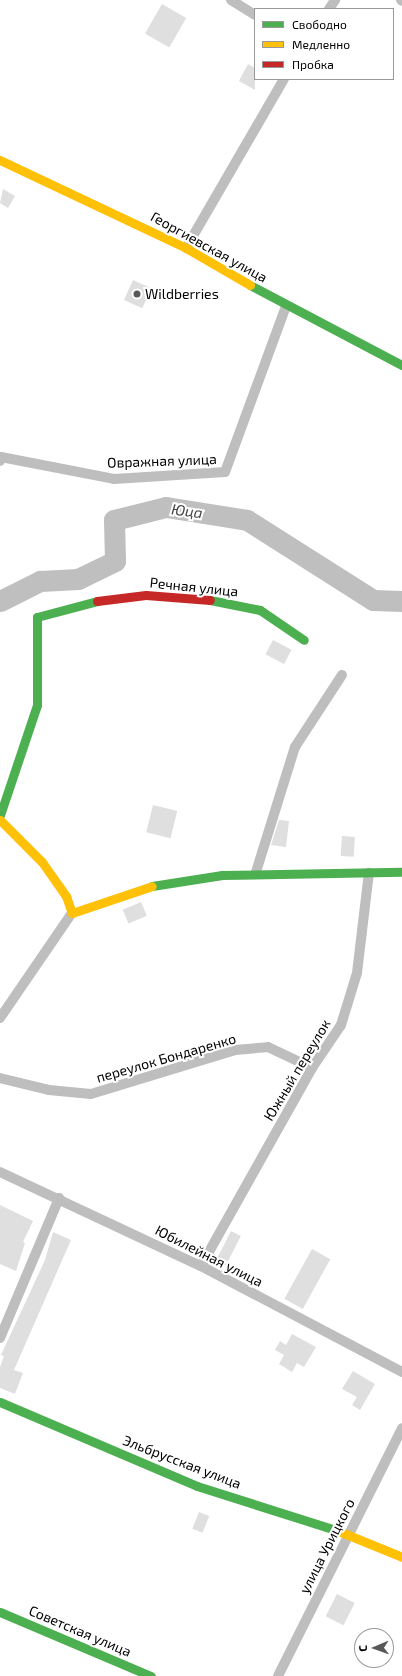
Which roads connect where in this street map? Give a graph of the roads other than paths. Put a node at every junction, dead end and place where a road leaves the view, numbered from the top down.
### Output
1 (232, 0) edge
2 (254, 14) edge
3 (283, 80) edge
4 (0, 160) edge
5 (186, 248) junction
6 (286, 306) junction
7 (402, 365) edge
8 (0, 461) edge
9 (304, 640) dead end
10 (342, 675) dead end
11 (0, 815) edge
12 (0, 820) edge
13 (256, 872) junction
14 (402, 872) edge
15 (369, 873) junction
16 (72, 913) junction
17 (0, 1018) edge
18 (312, 1068) junction
19 (0, 1078) edge
20 (0, 1172) edge
21 (59, 1198) junction
22 (201, 1266) junction
23 (0, 1338) edge
24 (402, 1372) edge
25 (0, 1402) edge
26 (402, 1428) edge
27 (348, 1534) junction
28 (402, 1557) edge
29 (0, 1612) edge
30 (150, 1676) edge
31 (278, 1676) edge

1 - 2 street
3 - 5 street
4 - 5 street, Георгиевская улица
5 - 6 street, Георгиевская улица
6 - 7 street, Георгиевская улица
6 - 8 street, Овражная улица
9 - 11 street, Речная улица
10 - 13 street
12 - 16 street
13 - 15 street
13 - 16 street
14 - 15 street
15 - 18 street, Южный переулок
16 - 17 street
18 - 19 street, переулок Бондаренко
18 - 22 street, Южный переулок
20 - 21 street, Юбилейная улица
21 - 22 street, Юбилейная улица
21 - 23 street
22 - 24 street, Юбилейная улица
25 - 27 street, Эльбрусская улица
26 - 27 street, улица Урицкого
27 - 28 street, Эльбрусская улица
27 - 31 street, улица Урицкого
29 - 30 street, Советская улица

